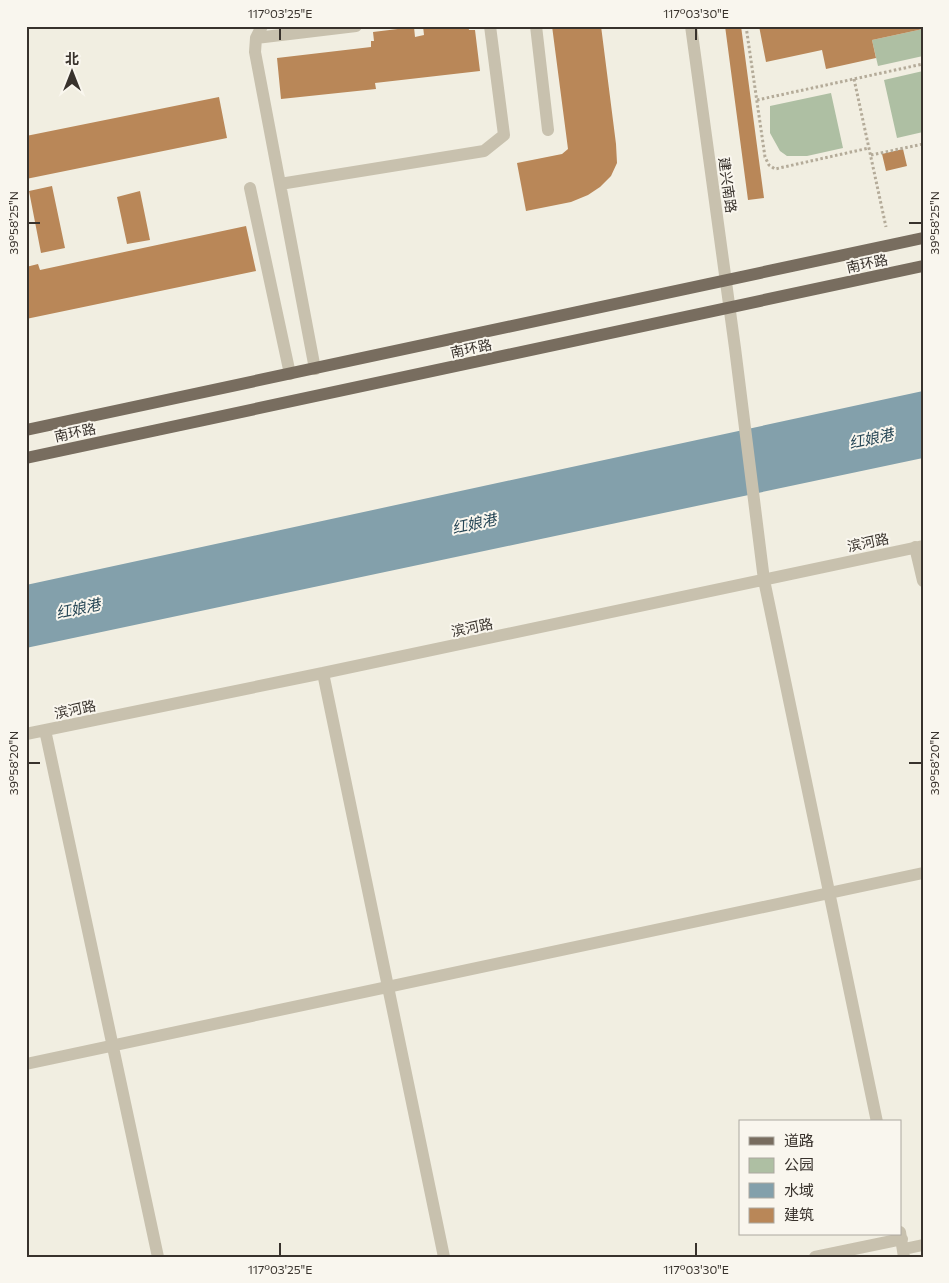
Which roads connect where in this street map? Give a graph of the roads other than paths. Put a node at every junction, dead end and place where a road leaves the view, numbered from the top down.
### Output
1 (356, 26) edge
2 (490, 26) edge
3 (536, 26) edge
4 (691, 26) edge
5 (259, 32) edge
6 (548, 130) dead end
7 (280, 184) junction
8 (250, 188) dead end
9 (923, 238) edge
10 (923, 266) edge
11 (726, 280) junction
12 (730, 308) junction
13 (315, 368) junction
14 (290, 374) junction
15 (26, 430) edge
16 (26, 458) edge
17 (919, 546) edge
18 (764, 580) junction
19 (923, 581) edge
20 (323, 673) junction
21 (45, 730) junction
22 (26, 734) edge
23 (923, 873) edge
24 (829, 893) junction
25 (388, 987) junction
26 (112, 1046) junction
27 (26, 1064) edge
28 (877, 1120) edge
29 (902, 1244) edge
30 (923, 1245) edge
31 (158, 1257) edge
32 (444, 1257) edge
33 (815, 1257) edge

1 - 5 street
2 - 7 street
3 - 6 street
4 - 11 street, 建兴南路
5 - 7 street
7 - 13 street
8 - 14 street
9 - 11 main road, 南环路
10 - 12 main road, 南环路
11 - 12 street, 建兴南路
11 - 13 main road, 南环路
12 - 16 main road, 南环路
12 - 18 street, 建兴南路
13 - 14 main road, 南环路
14 - 15 main road, 南环路
17 - 18 street, 滨河路
17 - 19 street
18 - 20 street, 滨河路
18 - 24 street, 建兴南路
20 - 21 street, 滨河路
20 - 25 street
21 - 22 street, 滨河路
21 - 26 street
23 - 24 street
24 - 25 street
24 - 28 street, 建兴南路
25 - 26 street
25 - 32 street
26 - 27 street
26 - 31 street
29 - 30 street
29 - 33 street

